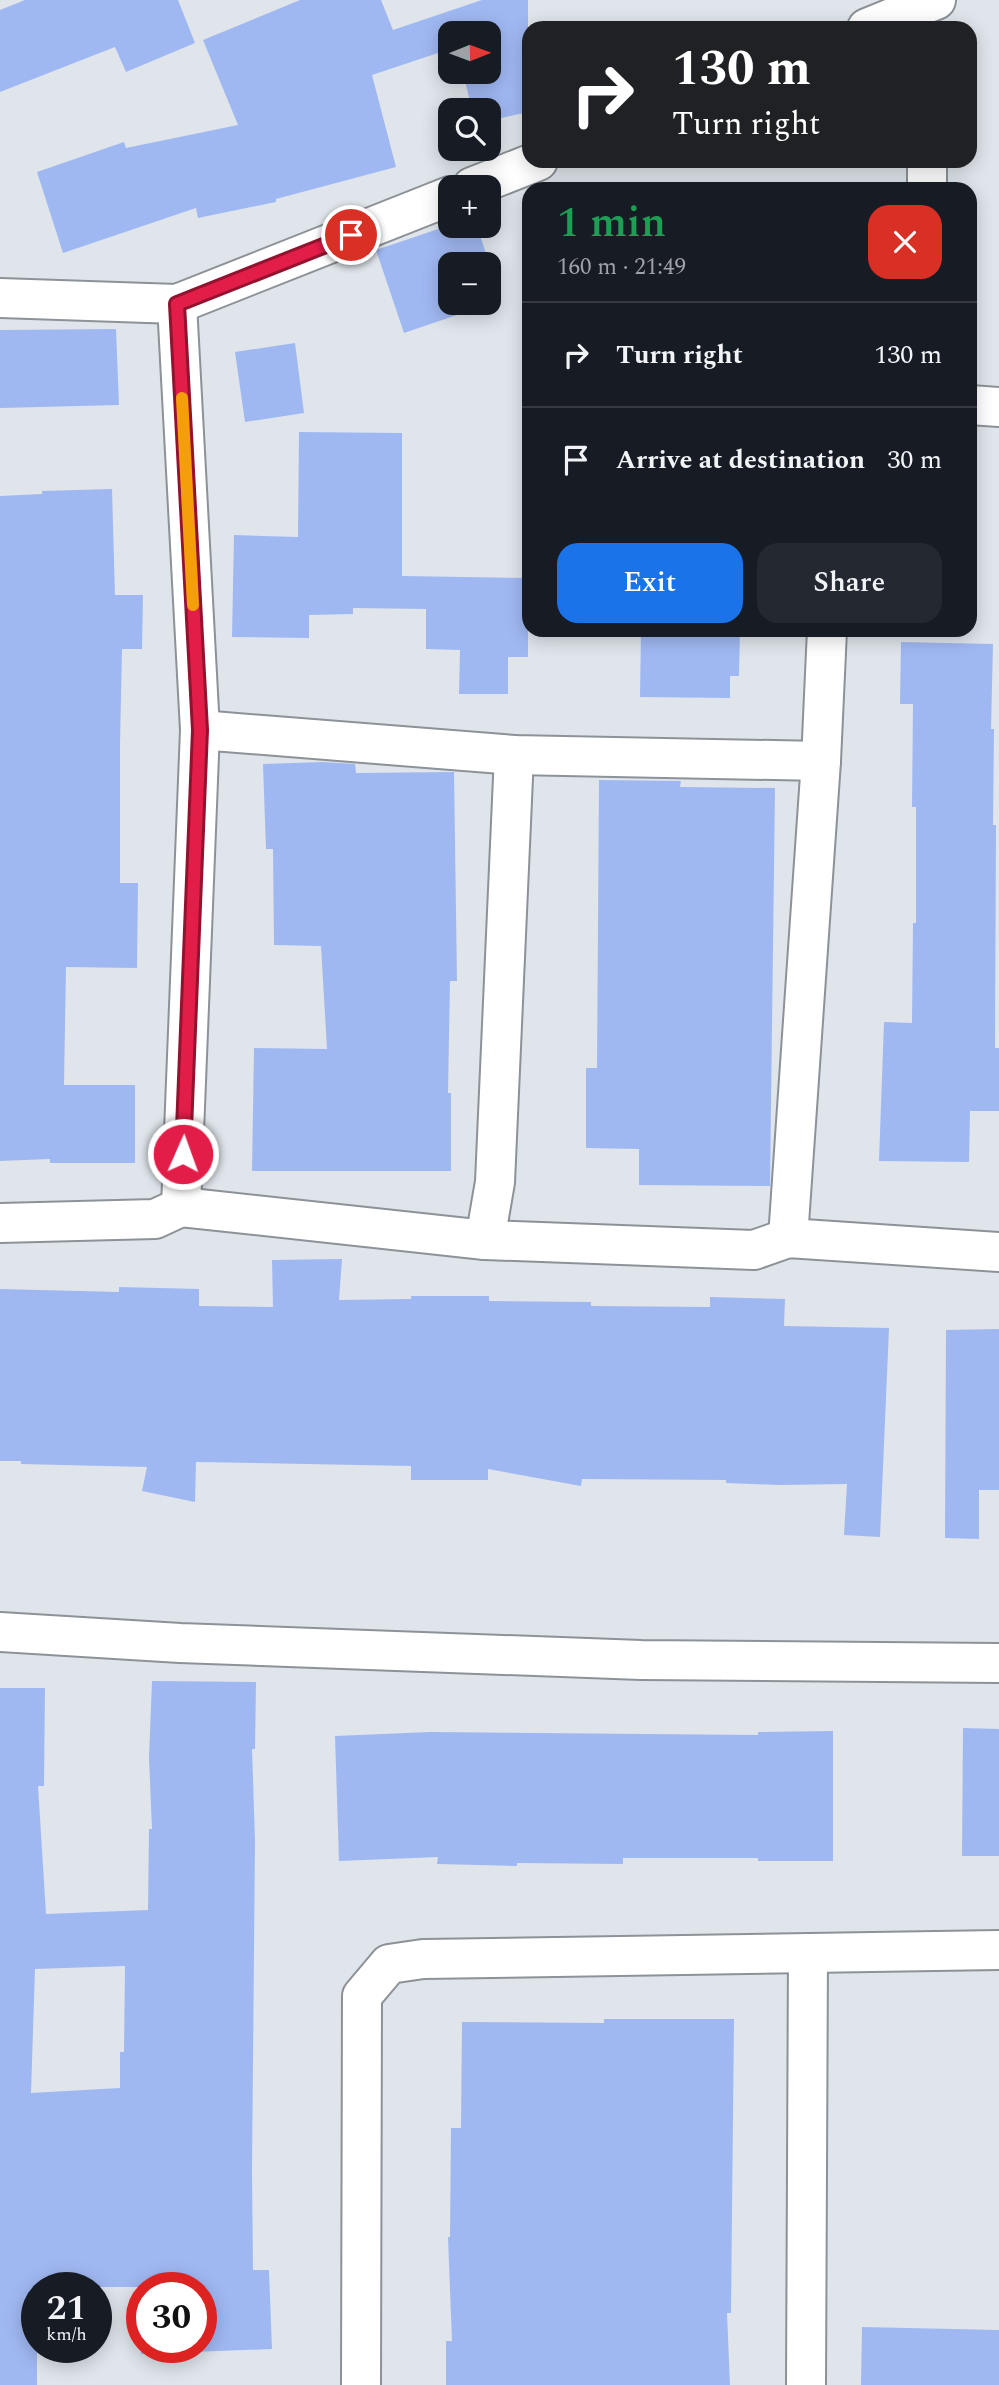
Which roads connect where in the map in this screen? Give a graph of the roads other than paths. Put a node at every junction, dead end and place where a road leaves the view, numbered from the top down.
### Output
1 (938, 0) edge
2 (885, 21) edge
3 (936, 21) edge
4 (522, 167) edge
5 (501, 176) edge
6 (438, 201) edge
7 (0, 298) edge
8 (177, 304) junction
9 (977, 405) edge
10 (999, 407) edge
11 (827, 637) edge
12 (200, 730) junction
13 (514, 755) junction
14 (821, 761) junction
15 (181, 1207) junction
16 (0, 1223) edge
17 (788, 1238) junction
18 (485, 1240) junction
19 (999, 1252) edge
20 (0, 1632) edge
21 (999, 1663) edge
22 (999, 1950) edge
23 (808, 1953) junction
24 (361, 2385) edge
25 (806, 2385) edge

1 - 2 street
1 - 3 street
4 - 5 street
6 - 8 street
7 - 8 street
8 - 12 street
9 - 10 street
11 - 14 street
12 - 13 street
12 - 15 street
13 - 14 street
13 - 18 street
14 - 17 street
15 - 16 street
15 - 18 street
17 - 18 street
17 - 19 street
20 - 21 street
22 - 23 street
23 - 24 street
23 - 25 street

